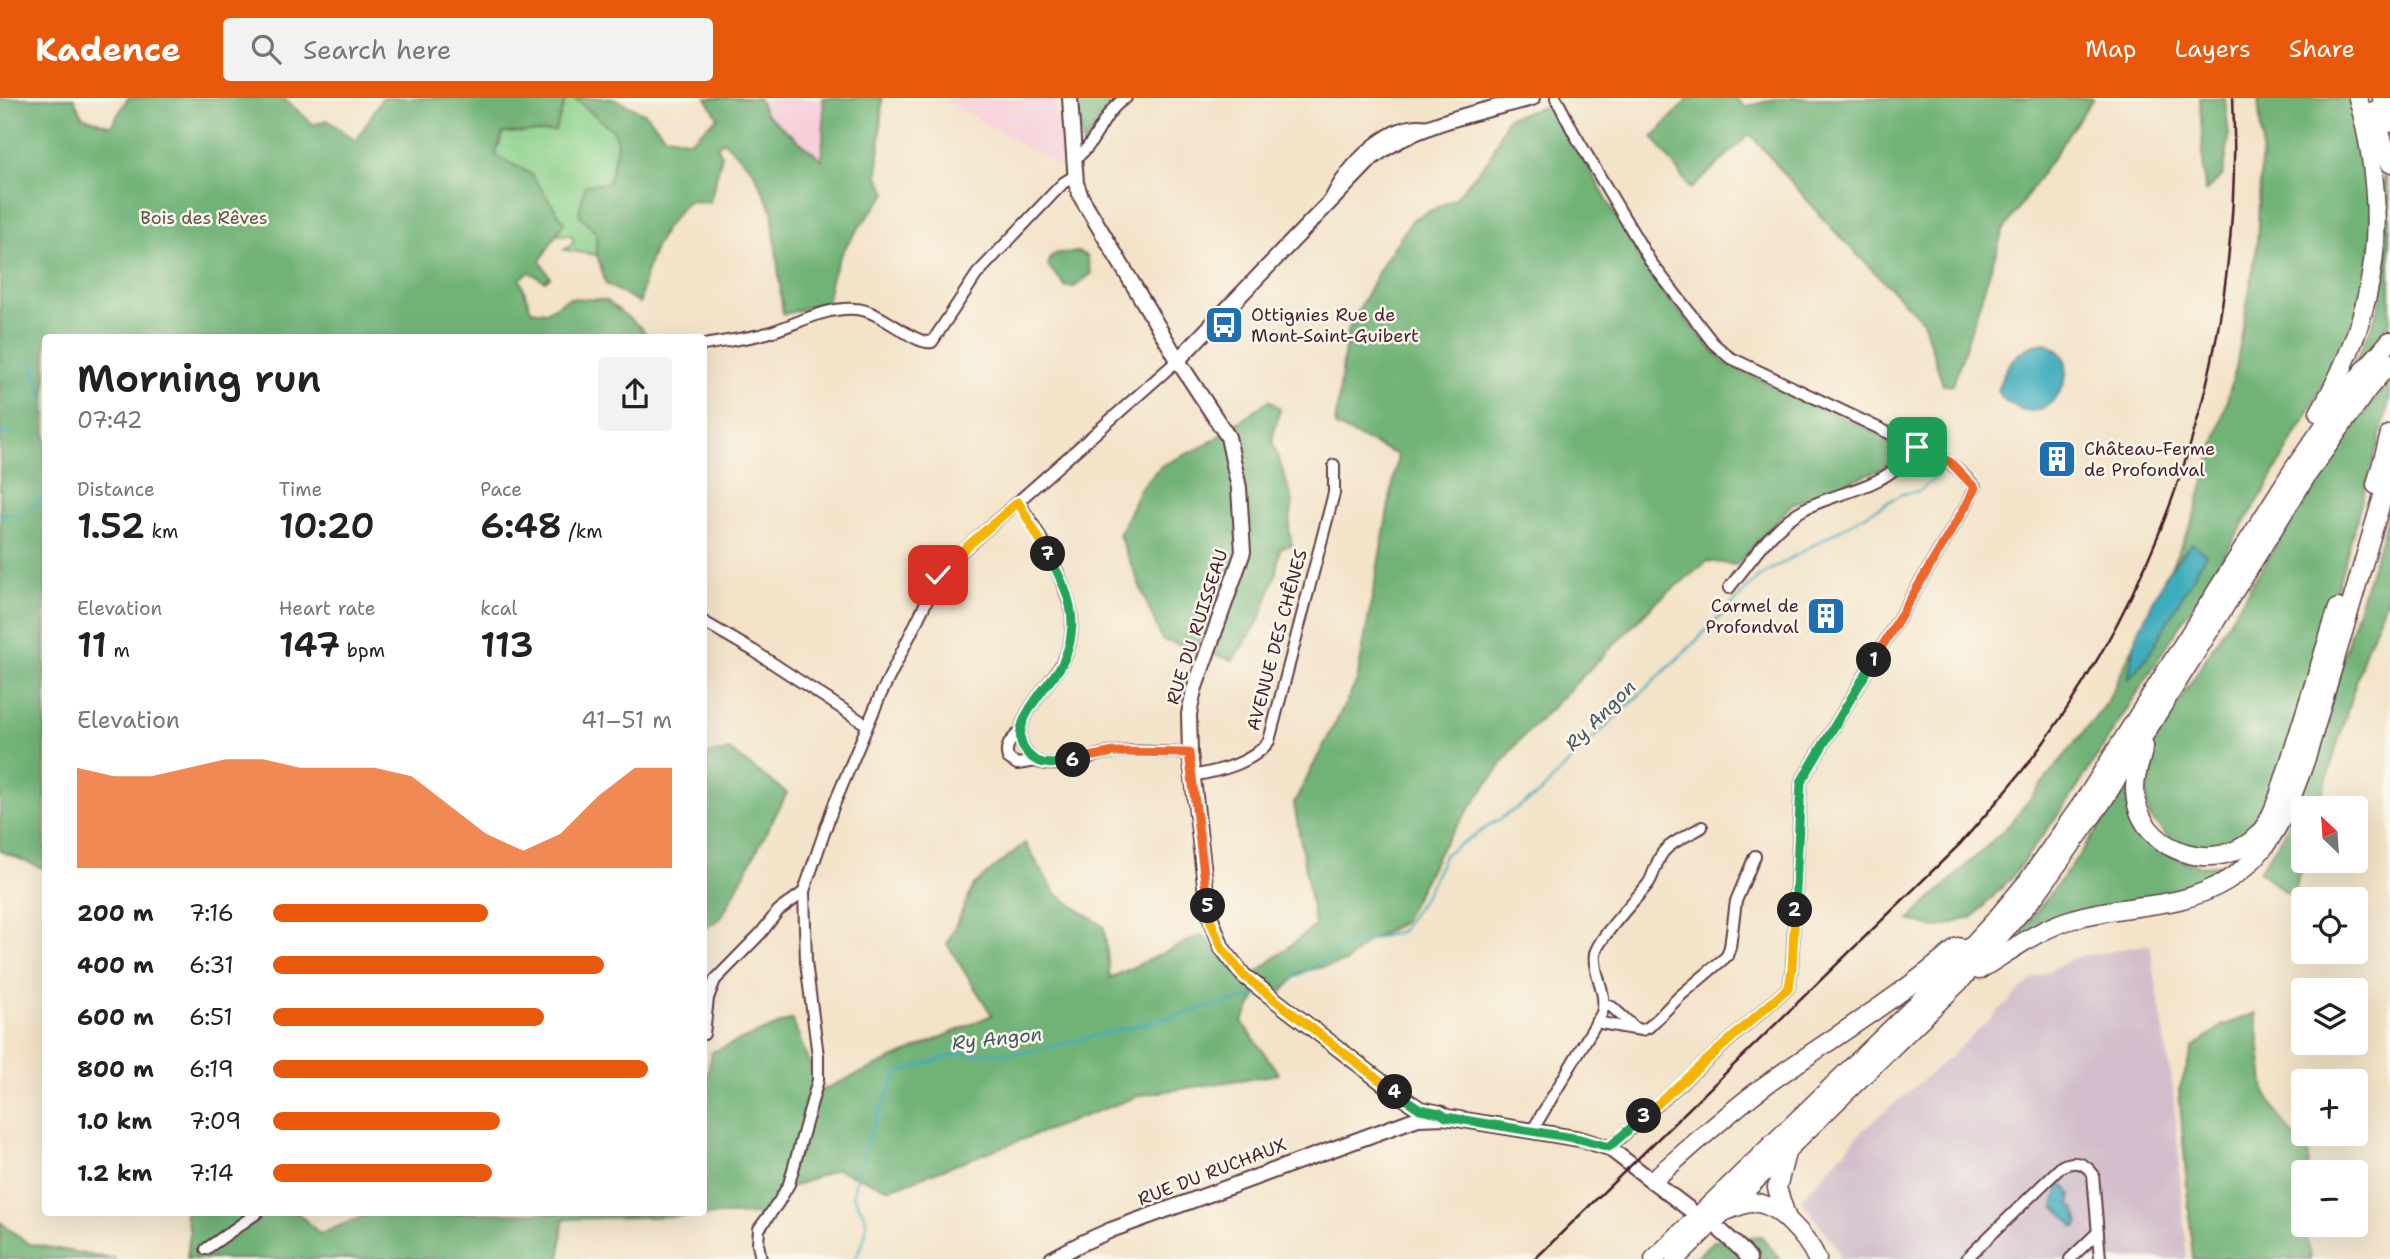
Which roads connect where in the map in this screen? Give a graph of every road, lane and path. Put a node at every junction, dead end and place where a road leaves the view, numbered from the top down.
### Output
1 (1070, 98) edge
2 (1126, 98) edge
3 (1531, 98) edge
4 (1556, 98) edge
5 (2358, 98) edge
6 (2368, 98) edge
7 (2380, 98) edge
8 (2390, 122) edge
9 (1074, 159) junction
10 (2390, 163) edge
11 (1076, 175) junction
12 (707, 344) edge
13 (2389, 353) edge
14 (1178, 360) junction
15 (2390, 434) edge
16 (1917, 447) junction
17 (1334, 465) dead end
18 (2293, 470) junction
19 (2390, 472) edge
20 (1018, 502) junction
21 (1729, 588) dead end
22 (707, 624) edge
23 (867, 725) junction
24 (2147, 731) junction
25 (1020, 732) junction
26 (1189, 753) junction
27 (1037, 761) junction
28 (1192, 776) junction
29 (1702, 827) dead end
30 (1755, 856) dead end
31 (804, 892) junction
32 (1992, 924) junction
33 (1961, 980) junction
34 (1604, 1004) junction
35 (707, 1007) edge
36 (1596, 1022) junction
37 (1636, 1029) junction
38 (1413, 1112) junction
39 (1532, 1130) junction
40 (1609, 1147) junction
41 (1787, 1150) junction
42 (1653, 1180) junction
43 (1689, 1209) dead end
44 (1723, 1212) junction
45 (253, 1216) edge
46 (1787, 1219) junction
47 (1721, 1231) dead end
48 (2098, 1232) junction
49 (206, 1249) dead end
50 (761, 1259) edge
51 (1052, 1259) edge
52 (1654, 1259) edge
53 (1675, 1259) edge
54 (1749, 1259) edge
55 (1817, 1259) edge
56 (1966, 1259) edge
57 (2070, 1259) edge
58 (2100, 1259) edge

1 - 9 street, RUE DU RUISSEAU
2 - 9 street
3 - 14 street
4 - 16 street
5 - 18 highway
6 - 10 highway
7 - 8 highway
9 - 11 street, RUE DU RUISSEAU
11 - 12 street
11 - 14 street, RUE DU RUISSEAU
13 - 18 highway
13 - 24 highway
14 - 20 street
14 - 26 street, RUE DU RUISSEAU
15 - 24 highway
16 - 21 street
16 - 40 street
17 - 28 street, AVENUE DES CHÊNES
18 - 32 highway
19 - 33 highway
20 - 23 street
20 - 25 street
22 - 23 street
23 - 31 street
24 - 33 highway
25 - 27 street
25 - 27 street
26 - 27 street
26 - 28 street, RUE DU RUISSEAU
28 - 38 street, RUE DU RUISSEAU
29 - 34 street
30 - 37 street
31 - 35 street
31 - 50 street
32 - 42 highway
32 - 52 highway
33 - 41 highway
34 - 36 street
34 - 37 street
36 - 37 street
36 - 39 street
38 - 39 street, RUE DU RUISSEAU
38 - 51 street, RUE DU RUCHAUX
39 - 40 street, RUE DU RUISSEAU
40 - 42 street
41 - 44 highway
41 - 46 highway
42 - 43 street
44 - 46 highway
44 - 53 highway
45 - 49 street
46 - 55 highway
47 - 54 street
48 - 56 street
48 - 57 street
48 - 58 street

